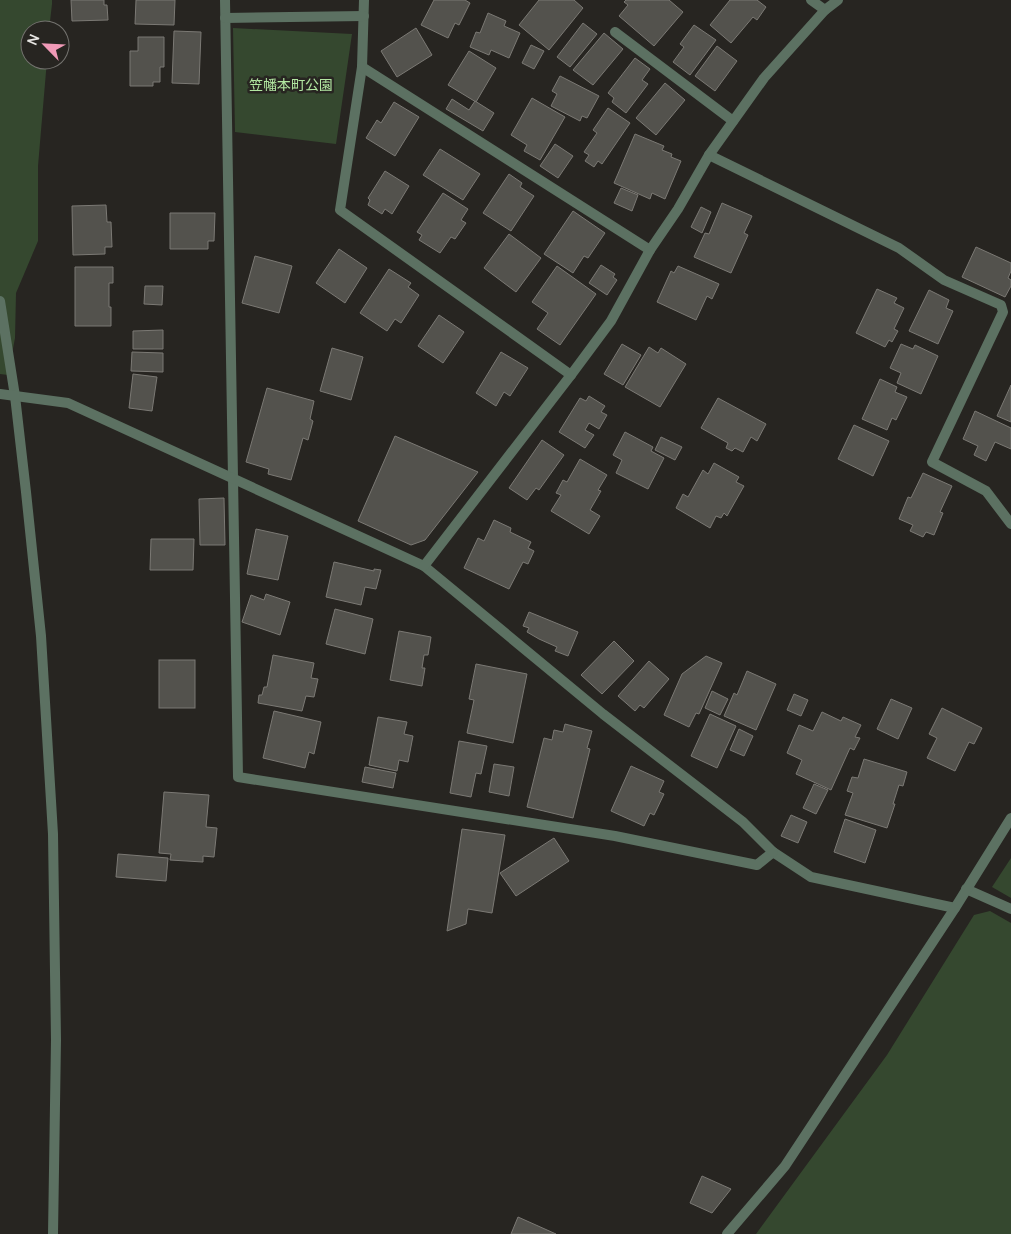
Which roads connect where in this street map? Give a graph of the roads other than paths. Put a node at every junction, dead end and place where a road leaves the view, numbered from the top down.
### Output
1 (225, 0) edge
2 (364, 0) edge
3 (811, 0) edge
4 (838, 0) edge
5 (825, 10) junction
6 (364, 16) junction
7 (225, 18) junction
8 (615, 32) dead end
9 (362, 67) junction
10 (732, 121) junction
11 (709, 155) junction
12 (650, 250) junction
13 (0, 301) edge
14 (571, 374) junction
15 (0, 394) edge
16 (15, 396) junction
17 (233, 479) junction
18 (1011, 524) edge
19 (424, 566) junction
20 (1011, 818) edge
21 (773, 852) junction
22 (966, 889) junction
23 (955, 908) junction
24 (1011, 909) edge
25 (52, 1234) edge
26 (727, 1234) edge

1 - 7 street
2 - 6 street
3 - 5 street
4 - 5 street
5 - 10 street
6 - 7 street
6 - 9 street
7 - 17 street
8 - 10 street
9 - 12 street
9 - 14 street
10 - 11 street
11 - 12 street
11 - 18 street
12 - 14 street
13 - 16 street
14 - 19 street
15 - 16 street
16 - 17 street
16 - 25 street
17 - 19 street
17 - 21 street
19 - 21 street
20 - 22 street
21 - 23 street
22 - 23 street
22 - 24 street
23 - 26 street

